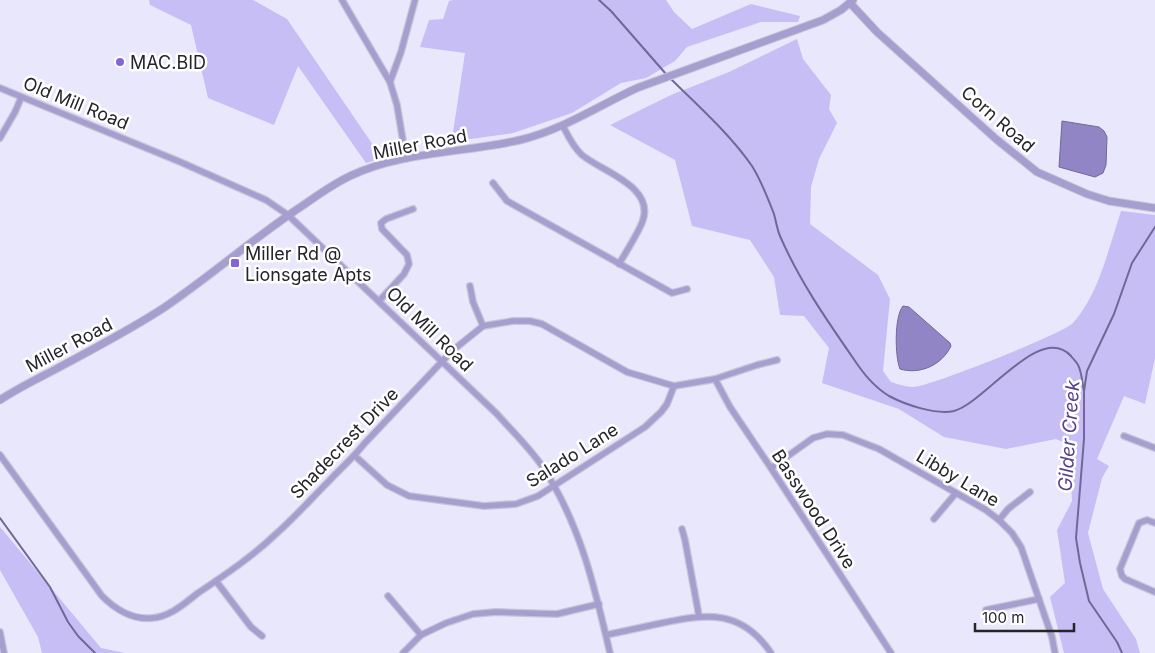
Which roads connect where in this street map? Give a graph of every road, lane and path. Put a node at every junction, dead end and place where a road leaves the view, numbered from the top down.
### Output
1 (342, 0) edge
2 (415, 0) edge
3 (851, 2) edge
4 (390, 82) junction
5 (0, 88) edge
6 (21, 98) junction
7 (563, 126) junction
8 (0, 138) edge
9 (406, 159) junction
10 (492, 183) dead end
11 (1155, 208) edge
12 (413, 209) dead end
13 (288, 215) junction
14 (619, 264) junction
15 (470, 286) dead end
16 (687, 289) dead end
17 (379, 301) junction
18 (483, 326) junction
19 (777, 360) dead end
20 (442, 361) junction
21 (715, 380) junction
22 (674, 386) junction
23 (0, 400) edge
24 (1124, 436) dead end
25 (1155, 448) edge
26 (0, 455) edge
27 (355, 456) junction
28 (771, 468) junction
29 (554, 485) junction
30 (1030, 492) dead end
31 (956, 493) junction
32 (934, 519) dead end
33 (999, 520) junction
34 (1155, 523) edge
35 (682, 529) dead end
36 (216, 581) junction
37 (1155, 592) edge
38 (388, 596) dead end
39 (1039, 599) junction
40 (599, 604) junction
41 (986, 610) dead end
42 (699, 616) junction
43 (0, 632) edge
44 (420, 635) junction
45 (262, 636) dead end
46 (606, 636) junction
47 (4, 653) edge
48 (403, 653) edge
49 (610, 653) edge
50 (771, 653) edge
51 (891, 653) edge
52 (1055, 653) edge

1 - 4 street
2 - 4 street
3 - 7 street, Miller Road
3 - 11 street, Corn Road
4 - 9 street
5 - 6 street, Old Mill Road
6 - 8 street
6 - 13 street, Old Mill Road
7 - 9 street, Miller Road
7 - 14 street
9 - 13 street, Miller Road
10 - 14 street
12 - 17 street
13 - 17 street, Old Mill Road
13 - 23 street, Miller Road
14 - 16 street
15 - 18 street
17 - 20 street, Old Mill Road
18 - 20 street, Shadecrest Drive
18 - 22 street, Shadecrest Drive
19 - 21 street, Shadecrest Drive
20 - 27 street, Shadecrest Drive
20 - 29 street, Old Mill Road
21 - 22 street, Shadecrest Drive
21 - 28 street, Basswood Drive
22 - 29 street, Salado Lane
24 - 25 street
26 - 36 street, Shadecrest Drive
27 - 29 street, Salado Lane
27 - 36 street, Shadecrest Drive
28 - 31 street, Libby Lane
28 - 51 street, Basswood Drive
29 - 40 street, Old Mill Road
30 - 33 street
31 - 32 street
31 - 33 street, Libby Lane
33 - 39 street, Libby Lane
34 - 37 street
35 - 42 street
36 - 45 street
38 - 44 street
39 - 41 street
39 - 52 street, Libby Lane
40 - 44 street
40 - 46 street, Old Mill Road
42 - 46 street
42 - 50 street
43 - 47 street
44 - 48 street
46 - 49 street, Old Mill Road

